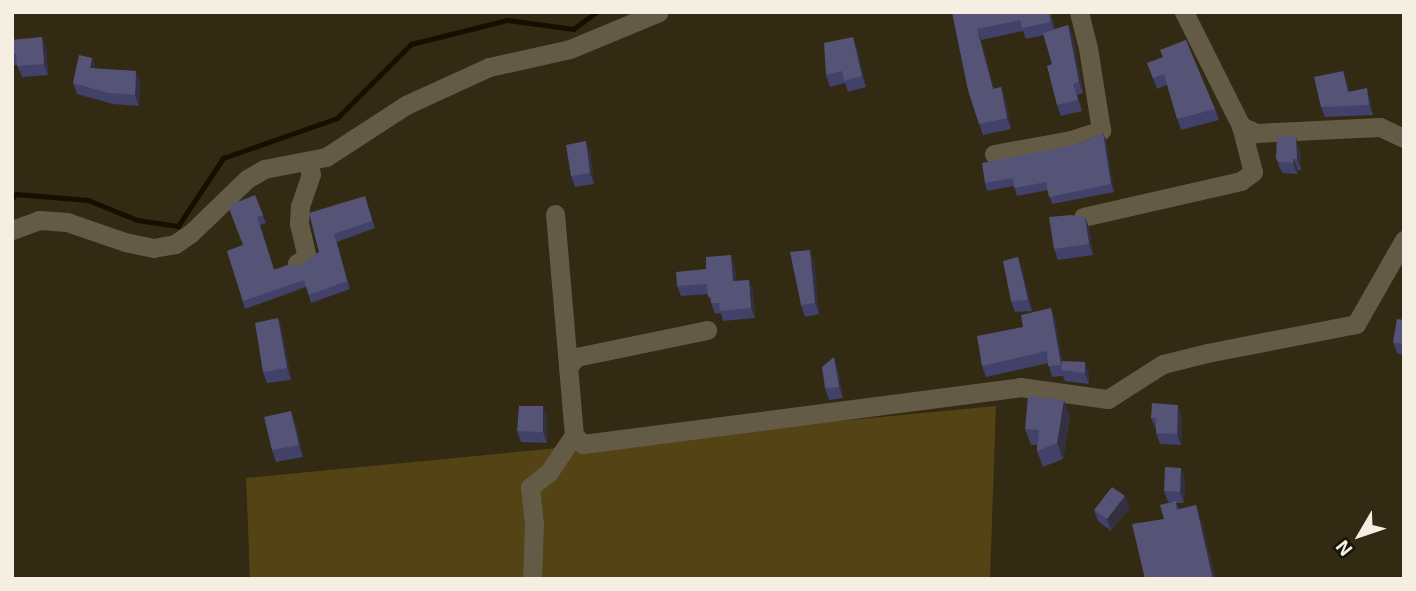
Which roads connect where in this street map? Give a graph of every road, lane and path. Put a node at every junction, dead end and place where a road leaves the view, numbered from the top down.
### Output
1 (659, 12) edge
2 (1079, 12) edge
3 (1184, 12) edge
4 (1241, 126) junction
5 (1404, 138) edge
6 (994, 155) dead end
7 (307, 163) junction
8 (555, 214) dead end
9 (1083, 217) edge
10 (12, 230) edge
11 (1404, 240) edge
12 (297, 263) edge
13 (707, 330) dead end
14 (568, 367) junction
15 (574, 435) junction
16 (532, 579) edge

1 - 7 street
2 - 6 street
3 - 4 street
4 - 5 street
4 - 9 street
7 - 10 street
7 - 12 street
8 - 14 street
11 - 15 street
13 - 14 street
14 - 15 street
15 - 16 street

